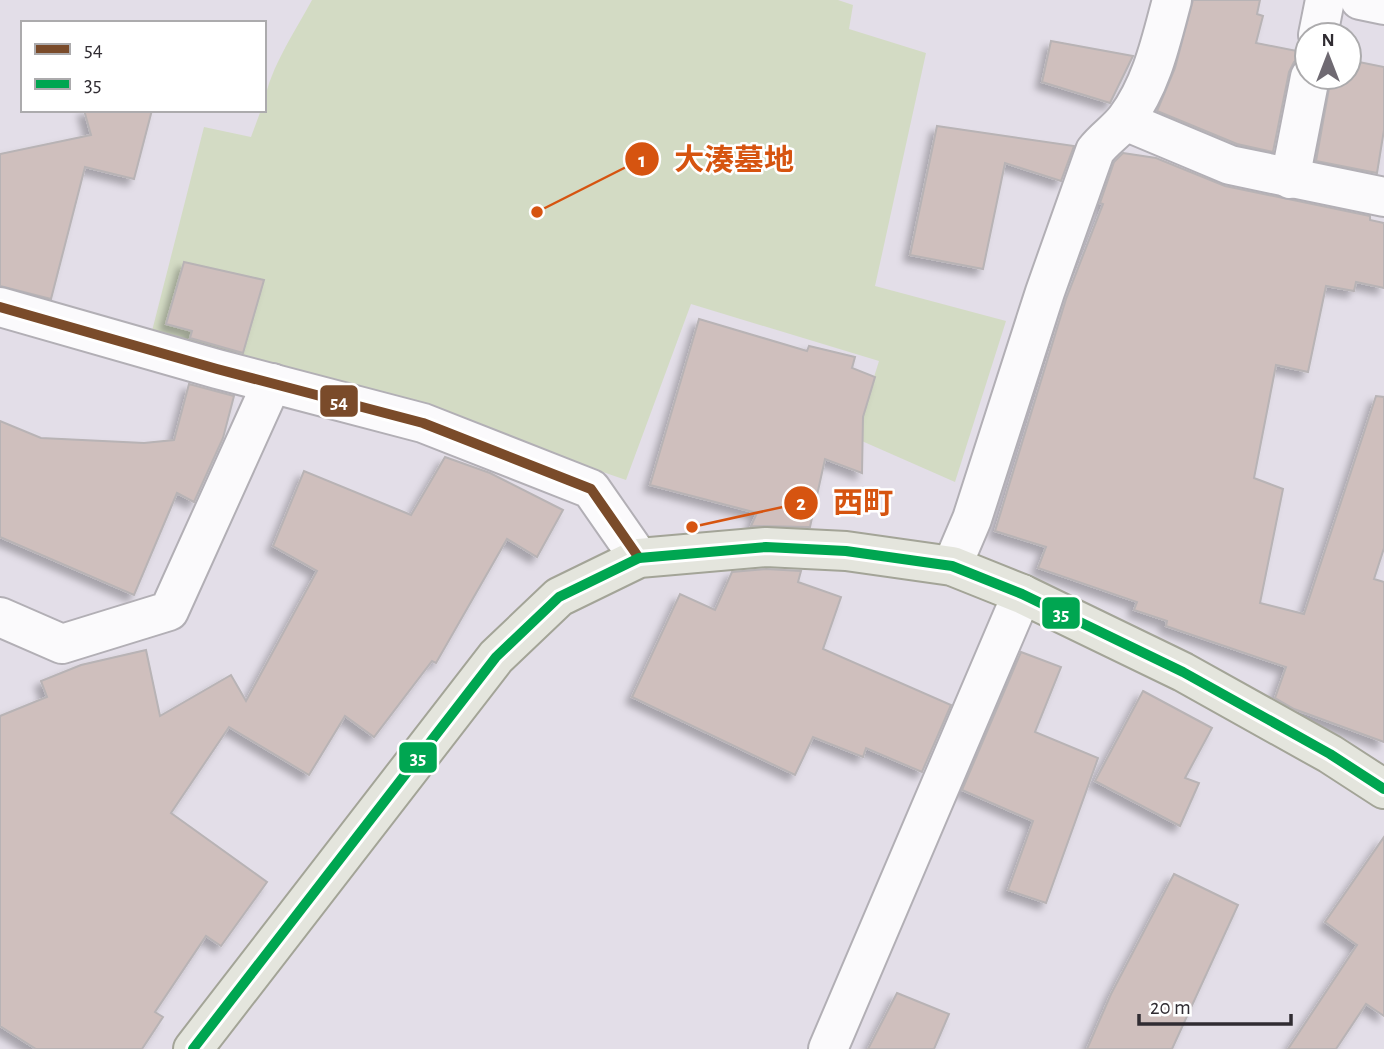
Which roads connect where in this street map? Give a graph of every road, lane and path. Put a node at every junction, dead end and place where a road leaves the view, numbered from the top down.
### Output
1 (1172, 0) edge
2 (1325, 0) edge
3 (1360, 0) edge
4 (1384, 5) edge
5 (1321, 21) edge
6 (1307, 91) edge
7 (1125, 121) junction
8 (1290, 179) junction
9 (1384, 197) edge
10 (0, 307) edge
11 (272, 383) junction
12 (639, 558) junction
13 (952, 566) junction
14 (1022, 594) junction
15 (0, 617) edge
16 (1383, 785) edge
17 (193, 1049) edge
18 (828, 1049) edge

1 - 7 street
2 - 5 street
3 - 4 street
6 - 8 street
7 - 8 street
7 - 13 street
8 - 9 street
10 - 11 street
11 - 12 street
11 - 15 street
12 - 13 main road
12 - 17 main road
13 - 14 main road
14 - 16 main road
14 - 18 street

